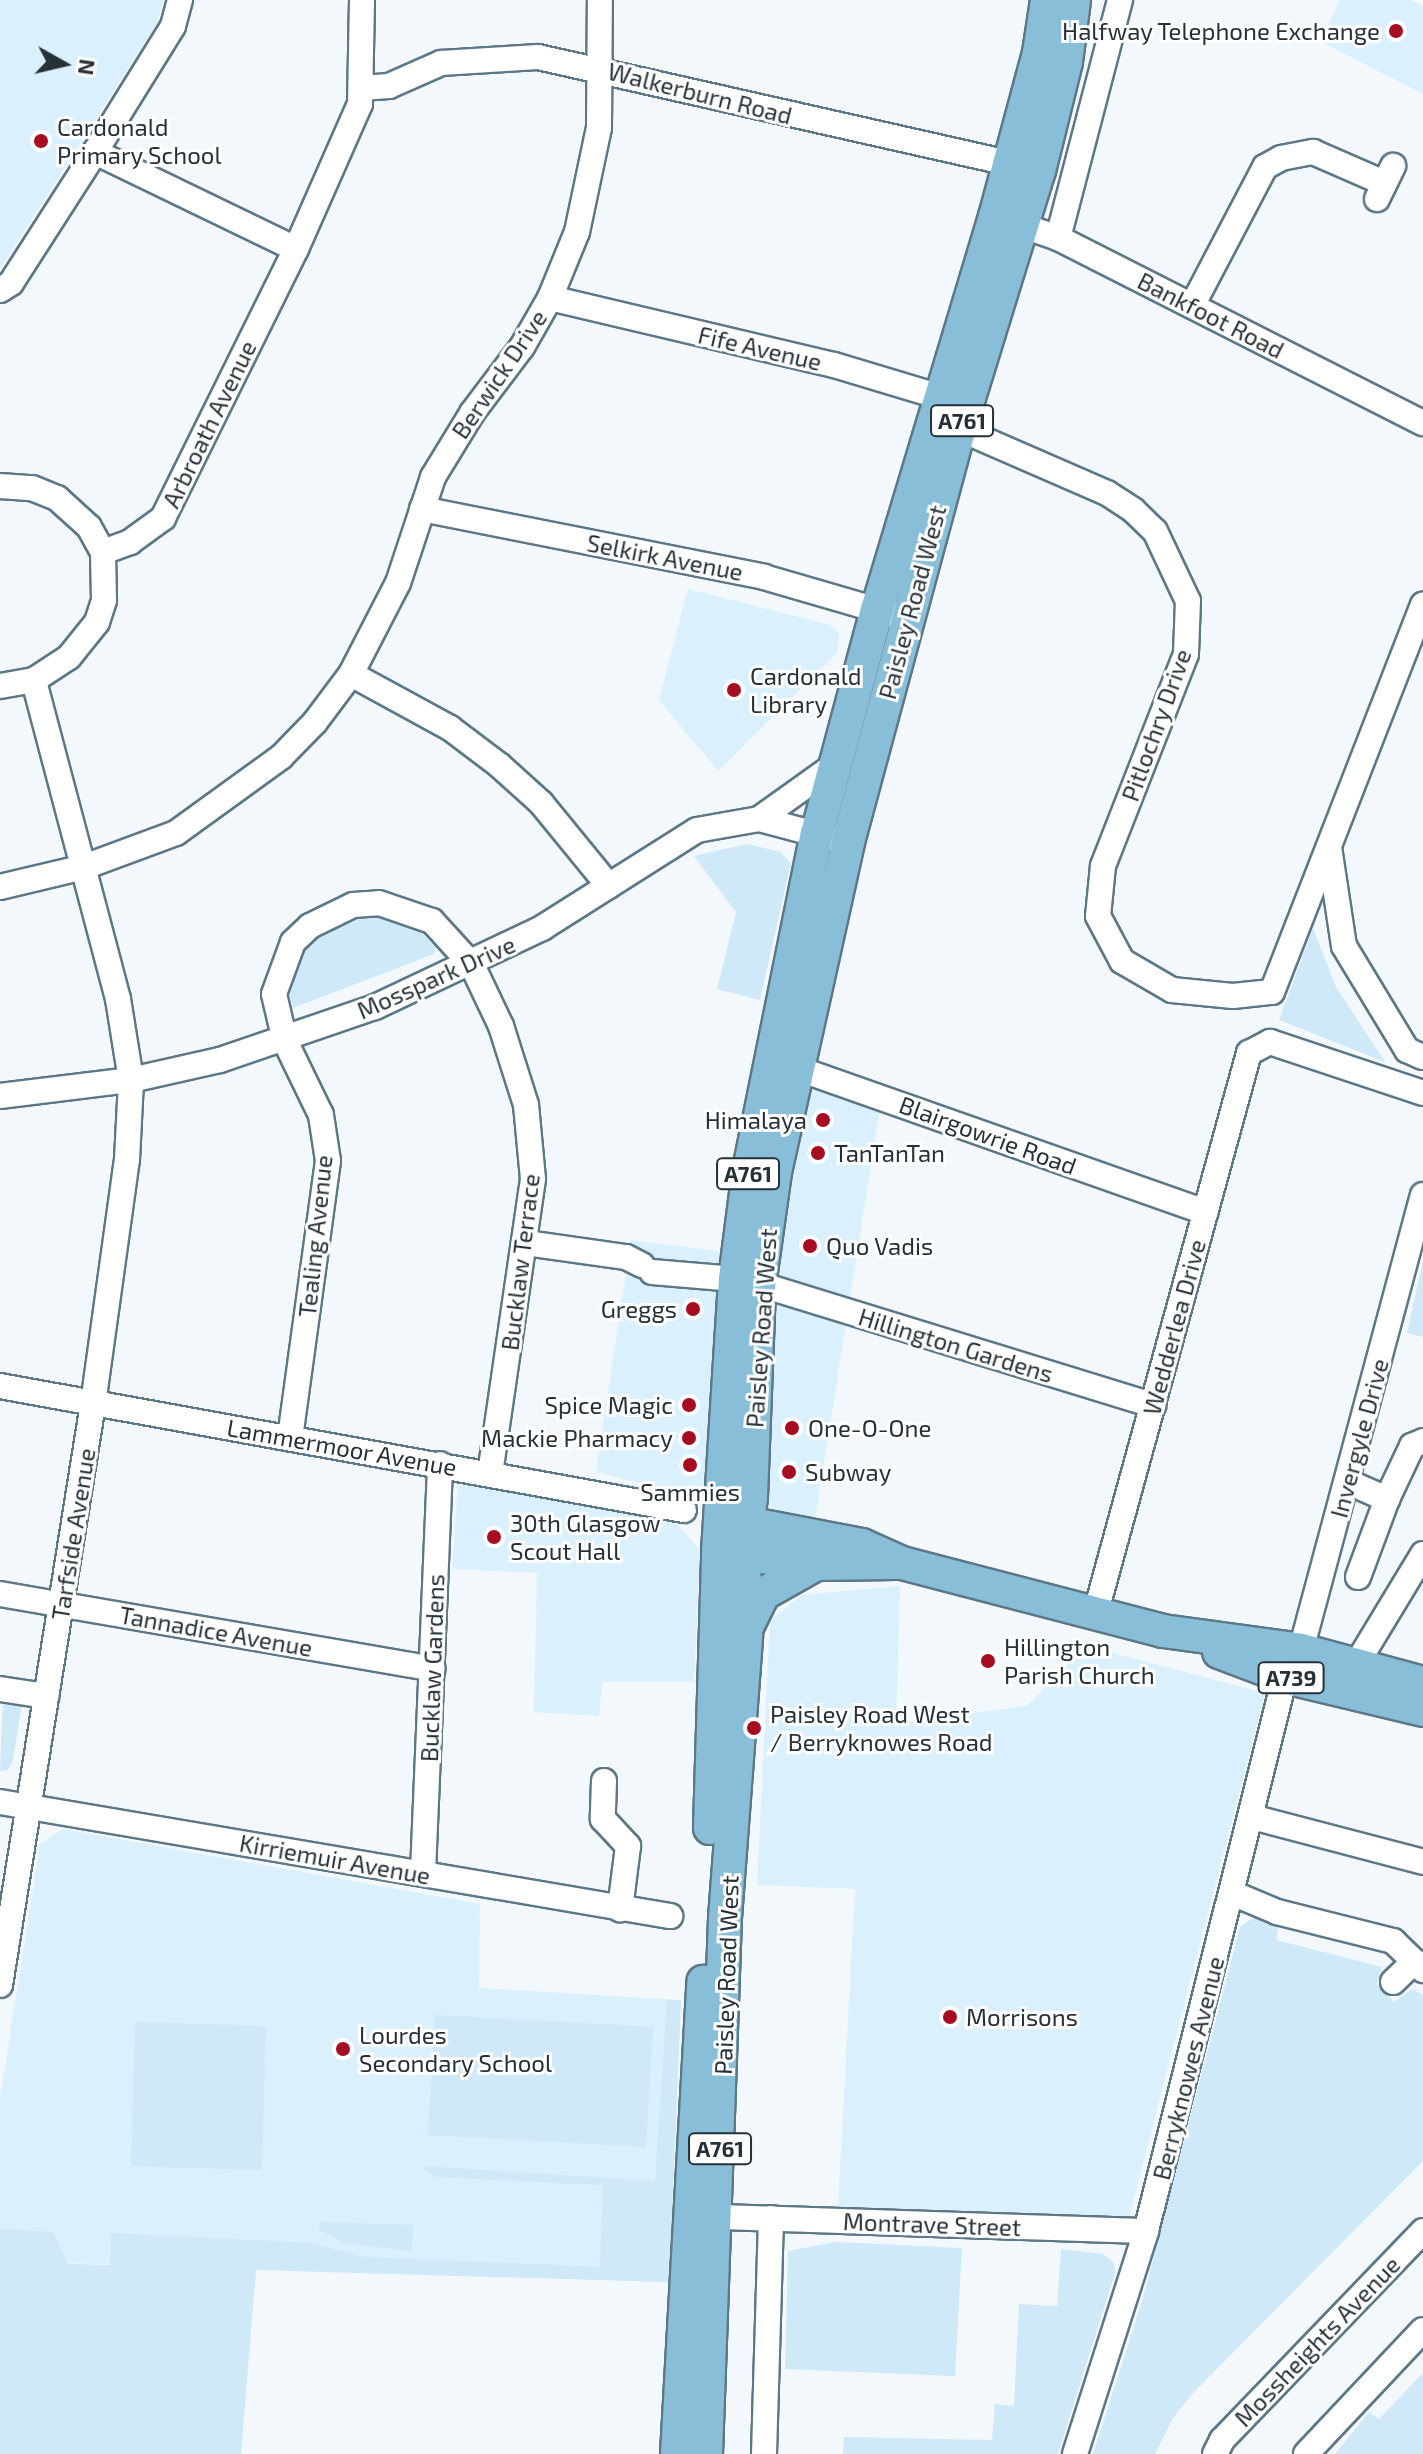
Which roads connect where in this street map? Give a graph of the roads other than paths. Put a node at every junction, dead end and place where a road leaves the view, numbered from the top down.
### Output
1 (180, 0) edge
2 (362, 0) edge
3 (600, 0) edge
4 (1047, 0) edge
5 (1074, 0) edge
6 (1120, 0) edge
7 (603, 69) junction
8 (361, 88) junction
9 (95, 152) junction
10 (1024, 167) junction
11 (1385, 183) dead end
12 (1009, 221) junction
13 (1058, 238) junction
14 (296, 249) junction
15 (0, 290) edge
16 (550, 298) junction
17 (1192, 306) junction
18 (950, 412) junction
19 (1423, 423) edge
20 (0, 486) edge
21 (422, 509) junction
22 (103, 552) junction
23 (1423, 604) edge
24 (891, 614) junction
25 (351, 674) junction
26 (34, 680) junction
27 (0, 686) edge
28 (836, 764) junction
29 (759, 819) junction
30 (817, 834) junction
31 (848, 842) junction
32 (1329, 845) junction
33 (84, 867) junction
34 (609, 886) junction
35 (0, 887) edge
36 (472, 965) junction
37 (285, 1041) junction
38 (1423, 1057) edge
39 (782, 1063) junction
40 (131, 1080) junction
41 (1423, 1093) edge
42 (0, 1096) edge
43 (1423, 1195) edge
44 (1206, 1212) junction
45 (526, 1243) junction
46 (747, 1282) junction
47 (0, 1386) edge
48 (93, 1404) junction
49 (1153, 1405) junction
50 (290, 1438) junction
51 (1423, 1441) edge
52 (440, 1464) junction
53 (490, 1473) junction
54 (1348, 1482) junction
55 (1387, 1499) junction
56 (684, 1510) dead end
57 (742, 1535) junction
58 (1423, 1554) edge
59 (902, 1563) junction
60 (816, 1564) junction
61 (1358, 1577) dead end
62 (0, 1594) edge
63 (62, 1605) junction
64 (1095, 1615) junction
65 (746, 1636) junction
66 (1293, 1663) junction
67 (433, 1669) junction
68 (1348, 1678) junction
69 (1423, 1683) edge
70 (0, 1689) edge
71 (46, 1696) junction
72 (1423, 1710) edge
73 (604, 1781) dead end
74 (0, 1802) edge
75 (30, 1807) junction
76 (1252, 1817) junction
77 (720, 1845) junction
78 (1423, 1862) edge
79 (423, 1873) junction
80 (1232, 1893) junction
81 (620, 1909) junction
82 (670, 1916) dead end
83 (1419, 1966) edge
84 (1393, 1982) dead end
85 (0, 1985) edge
86 (718, 2217) junction
87 (771, 2218) junction
88 (1146, 2231) junction
89 (1423, 2231) edge
90 (1423, 2330) edge
91 (677, 2454) edge
92 (706, 2454) edge
93 (764, 2454) edge
94 (1075, 2454) edge
95 (1215, 2454) edge
96 (1306, 2454) edge

1 - 9 street
2 - 8 street, Arbroath Avenue
3 - 7 street, Berwick Drive
4 - 10 main road, Paisley Road West / A761
5 - 10 main road, Paisley Road West / A761
6 - 13 street
7 - 8 street, Walkerburn Road
7 - 10 street, Walkerburn Road
7 - 16 street, Berwick Drive
8 - 14 street, Arbroath Avenue
9 - 14 street
9 - 15 street
10 - 12 main road, Paisley Road West / A761
11 - 17 street
12 - 13 street, Bankfoot Road
12 - 18 main road, Paisley Road West / A761
13 - 17 street, Bankfoot Road
14 - 22 street, Arbroath Avenue
16 - 18 street, Fife Avenue
16 - 21 street, Berwick Drive
17 - 19 street, Bankfoot Road
18 - 24 main road, Paisley Road West / A761
18 - 32 street, Pitlochry Drive
20 - 22 street
21 - 24 street, Selkirk Avenue
21 - 25 street, Berwick Drive
22 - 26 street
23 - 32 street
24 - 28 main road, Paisley Road West / A761
24 - 31 main road, Paisley Road West / A761
25 - 33 street, Berwick Drive
25 - 34 street
26 - 27 street
26 - 33 street
28 - 29 street
28 - 30 main road, Paisley Road West / A761
29 - 30 street, Mosspark Drive
29 - 34 street, Mosspark Drive
30 - 31 street, Mosspark Drive
30 - 39 main road, Paisley Road West / A761
31 - 39 main road, Paisley Road West / A761
32 - 38 street
33 - 35 street, Berwick Drive
33 - 40 street
34 - 36 street, Mosspark Drive
36 - 37 street, Mosspark Drive
36 - 37 street, Bucklaw Terrace
36 - 45 street, Bucklaw Terrace
37 - 40 street, Mosspark Drive
37 - 50 street, Tealing Avenue
39 - 44 street, Blairgowrie Road
39 - 46 main road, Paisley Road West / A761
40 - 42 street, Mosspark Drive
40 - 48 street, Tarfside Avenue
41 - 44 street, Wedderlea Drive
43 - 54 street, Invergyle Drive
44 - 49 street, Wedderlea Drive
45 - 46 street, Hillington Gardens
45 - 53 street, Bucklaw Terrace
46 - 49 street, Hillington Gardens
46 - 57 main road, Paisley Road West / A761
47 - 48 street, Lammermoor Avenue
48 - 50 street, Lammermoor Avenue
48 - 63 street, Tarfside Avenue
49 - 64 street, Wedderlea Drive
50 - 52 street, Lammermoor Avenue
51 - 55 street
52 - 53 street, Lammermoor Avenue
52 - 67 street, Bucklaw Gardens
53 - 56 street, Lammermoor Avenue
54 - 55 street
54 - 66 street, Invergyle Drive
55 - 61 street
57 - 59 main road, A739
57 - 60 main road, A739
57 - 65 main road, Paisley Road West / A761
57 - 77 main road, Paisley Road West / A761
58 - 68 street
59 - 60 main road, A739
59 - 64 main road, A739
60 - 65 main road
62 - 63 street, Tannadice Avenue
63 - 67 street, Tannadice Avenue
63 - 71 street, Tarfside Avenue
64 - 66 main road, A739
65 - 77 main road, Paisley Road West / A761
66 - 68 main road, A739
66 - 76 street, Berryknowes Avenue
67 - 79 street, Bucklaw Gardens
68 - 69 main road, A739
68 - 72 main road, A739
70 - 71 street
71 - 75 street, Tarfside Avenue
73 - 81 street
74 - 75 street, Kirriemuir Avenue
75 - 79 street, Kirriemuir Avenue
75 - 85 street, Tarfside Avenue
76 - 78 street
76 - 80 street, Berryknowes Avenue
77 - 86 main road, Paisley Road West / A761
77 - 91 main road, Paisley Road West / A761
79 - 81 street, Kirriemuir Avenue
80 - 83 street
80 - 88 street, Berryknowes Avenue
81 - 82 street, Kirriemuir Avenue
83 - 84 street
86 - 87 street, Montrave Street
86 - 92 main road, Paisley Road West / A761
87 - 88 street, Montrave Street
87 - 93 street
88 - 94 street, Berryknowes Avenue
89 - 95 street, Mossheights Avenue
90 - 96 street

